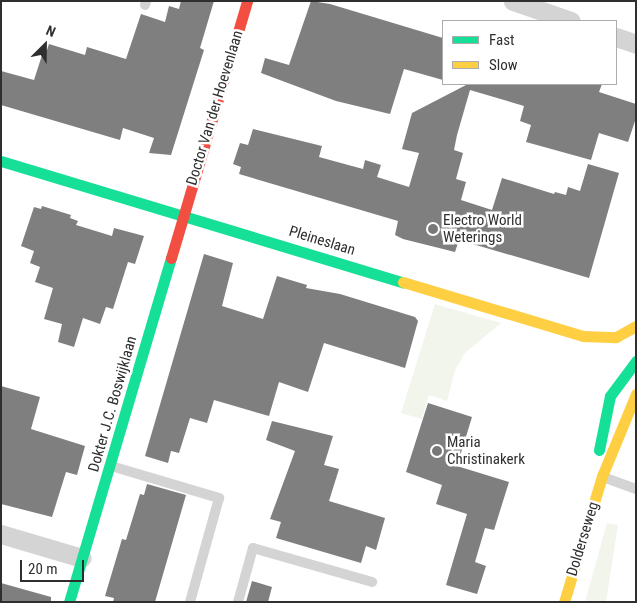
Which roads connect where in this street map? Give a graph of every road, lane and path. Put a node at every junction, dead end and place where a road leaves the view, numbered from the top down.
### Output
1 (247, 1) edge
2 (514, 1) edge
3 (568, 20) edge
4 (617, 37) edge
5 (636, 44) edge
6 (1, 161) edge
7 (183, 215) junction
8 (635, 329) edge
9 (636, 362) edge
10 (636, 394) edge
11 (111, 466) junction
12 (602, 476) junction
13 (636, 489) edge
14 (1, 534) edge
15 (82, 558) junction
16 (372, 582) dead end
17 (69, 602) edge
18 (190, 602) edge
19 (238, 602) edge
20 (564, 602) edge

1 - 7 street, Doctor Van der Hoevenlaan
2 - 3 street
4 - 5 street
6 - 7 street, Pleineslaan
7 - 8 street, Pleineslaan
7 - 11 street, Dokter J.C. Boswijklaan
9 - 12 street, Dolderseweg
10 - 12 street, Dolderseweg
11 - 15 street, Dokter J.C. Boswijklaan
11 - 18 lane
12 - 13 lane
12 - 20 street, Dolderseweg
14 - 15 street
15 - 17 street, Dokter J.C. Boswijklaan
16 - 19 lane

